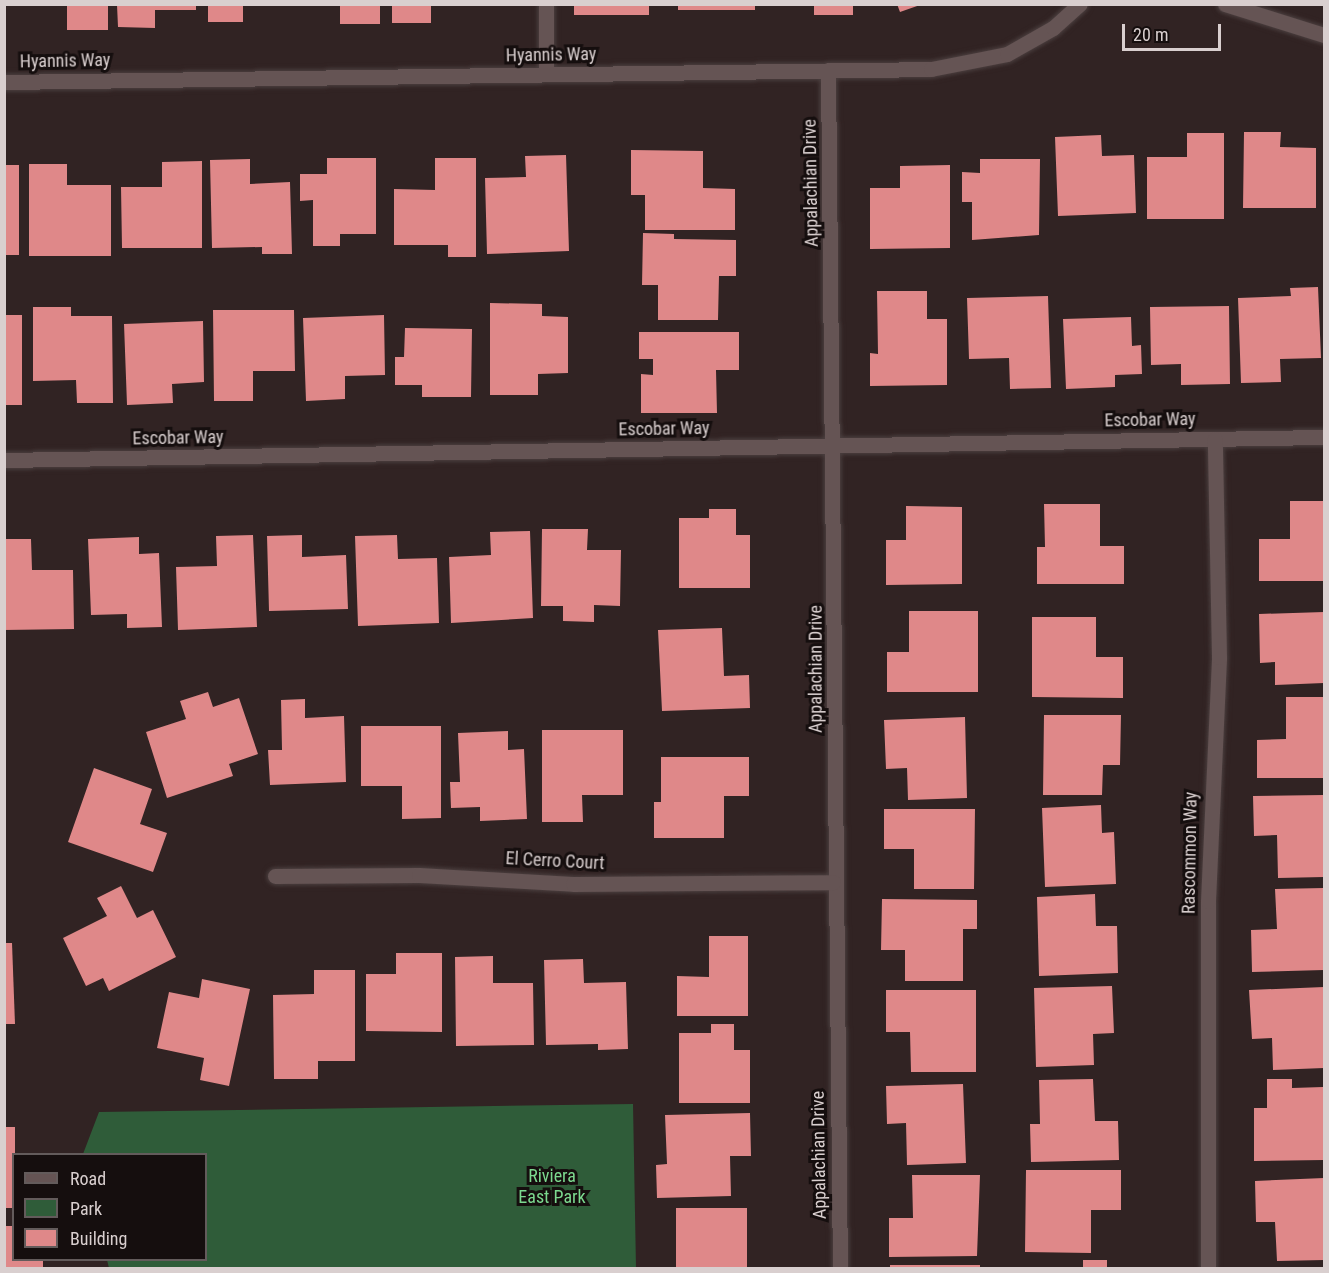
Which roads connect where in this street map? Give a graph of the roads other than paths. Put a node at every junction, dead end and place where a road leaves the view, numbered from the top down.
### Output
1 (546, 4) edge
2 (1080, 4) edge
3 (1224, 4) edge
4 (1324, 35) edge
5 (828, 70) junction
6 (546, 74) junction
7 (4, 82) edge
8 (1324, 437) edge
9 (1215, 439) junction
10 (834, 446) junction
11 (4, 460) edge
12 (275, 876) dead end
13 (833, 882) junction
14 (840, 1269) edge
15 (1208, 1269) edge

1 - 6 street
2 - 5 street, Hyannis Way
3 - 4 street
5 - 6 street, Hyannis Way
5 - 10 street, Appalachian Drive
6 - 7 street, Hyannis Way
8 - 9 street, Escobar Way
9 - 10 street, Escobar Way
9 - 15 street, Rascommon Way
10 - 11 street, Escobar Way
10 - 13 street, Appalachian Drive
12 - 13 street, El Cerro Court
13 - 14 street, Appalachian Drive

